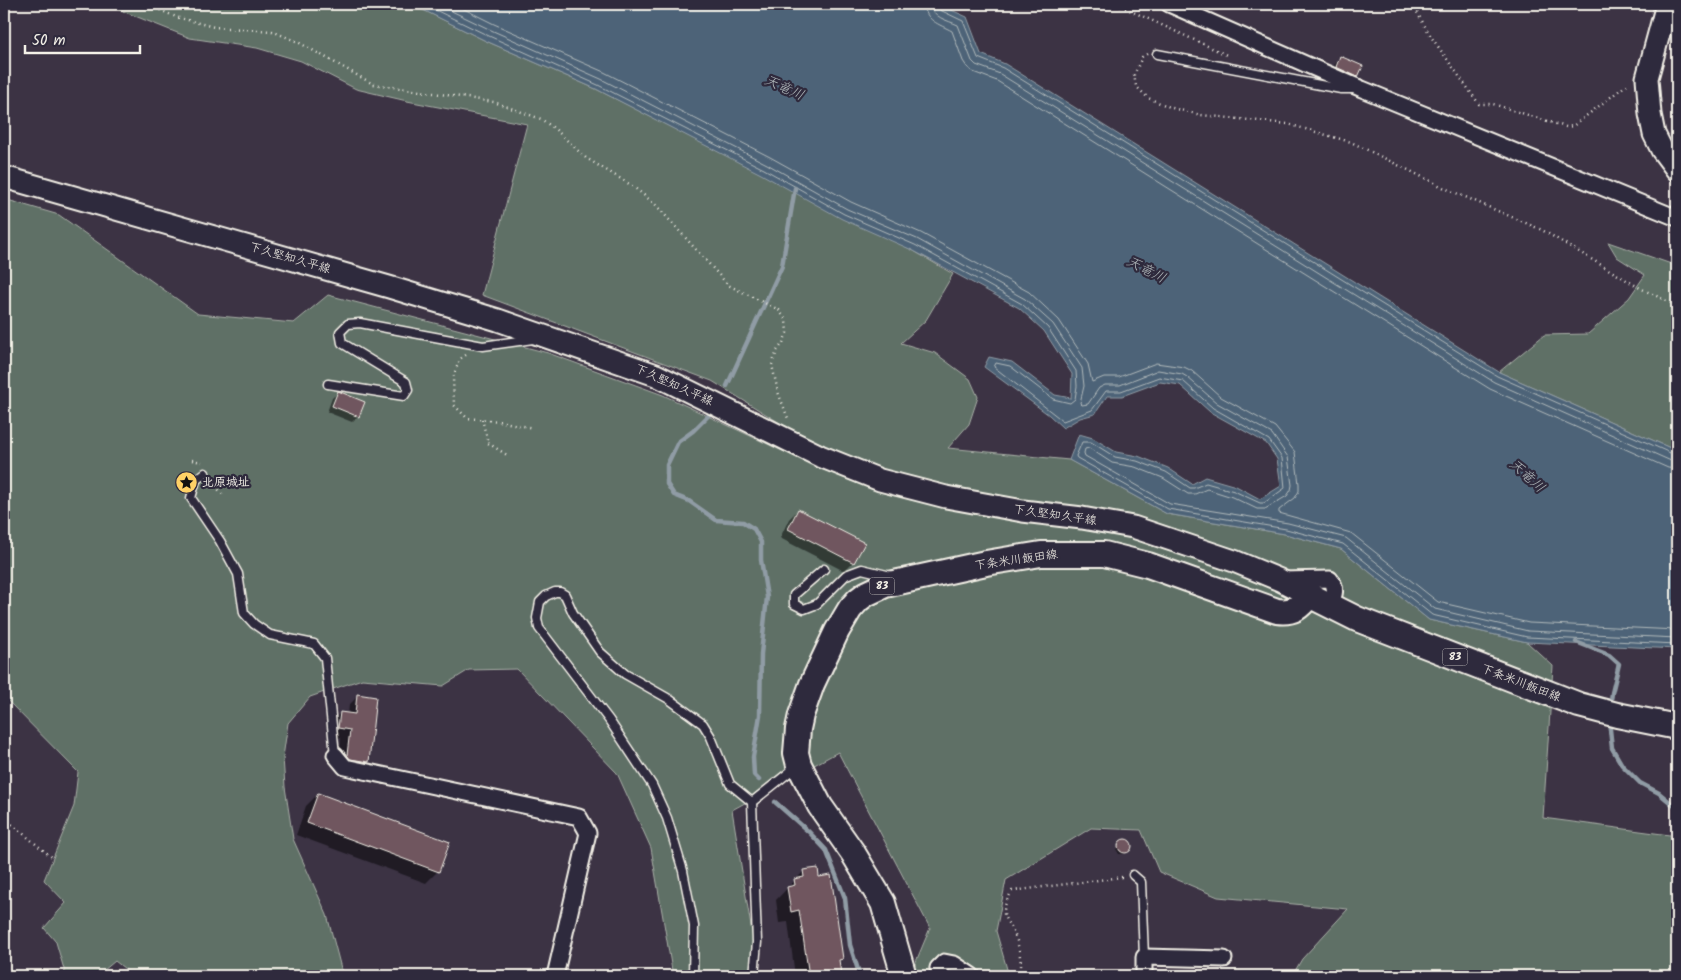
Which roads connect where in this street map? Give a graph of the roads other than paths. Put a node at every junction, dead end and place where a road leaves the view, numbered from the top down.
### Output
1 (1169, 4) edge
2 (1667, 4) edge
3 (1157, 54) road end
4 (1362, 89) junction
5 (1677, 170) edge
6 (4, 177) edge
7 (1677, 218) edge
8 (546, 337) junction
9 (328, 384) dead end
10 (204, 473) road end
11 (824, 569) dead end
12 (905, 580) junction
13 (1280, 580) junction
14 (1309, 595) junction
15 (1330, 606) junction
16 (1677, 727) edge
17 (335, 755) joint
18 (799, 765) junction
19 (752, 802) junction
20 (1133, 875) road end
21 (1144, 957) junction
22 (1224, 959) dead end
23 (555, 976) edge
24 (693, 976) edge
25 (754, 976) edge
26 (904, 976) edge
27 (941, 976) edge
28 (972, 976) edge
29 (1144, 976) edge

1 - 4 street
2 - 5 main road
3 - 4 lane
4 - 7 street
6 - 8 main road, 下久堅知久平線
8 - 9 lane
8 - 13 main road, 下久堅知久平線
10 - 17 lane
11 - 12 lane
12 - 14 main road, 下条米川飯田線 / 83
12 - 18 main road, 下条米川飯田線 / 83
13 - 14 main road, 下久堅知久平線
13 - 15 street
14 - 15 main road, 下条米川飯田線 / 83
15 - 16 main road, 下条米川飯田線 / 83
17 - 23 street
18 - 19 lane
18 - 26 main road, 下条米川飯田線 / 83
19 - 24 lane
19 - 25 lane
20 - 21 lane
21 - 22 street
21 - 29 street
27 - 28 street

